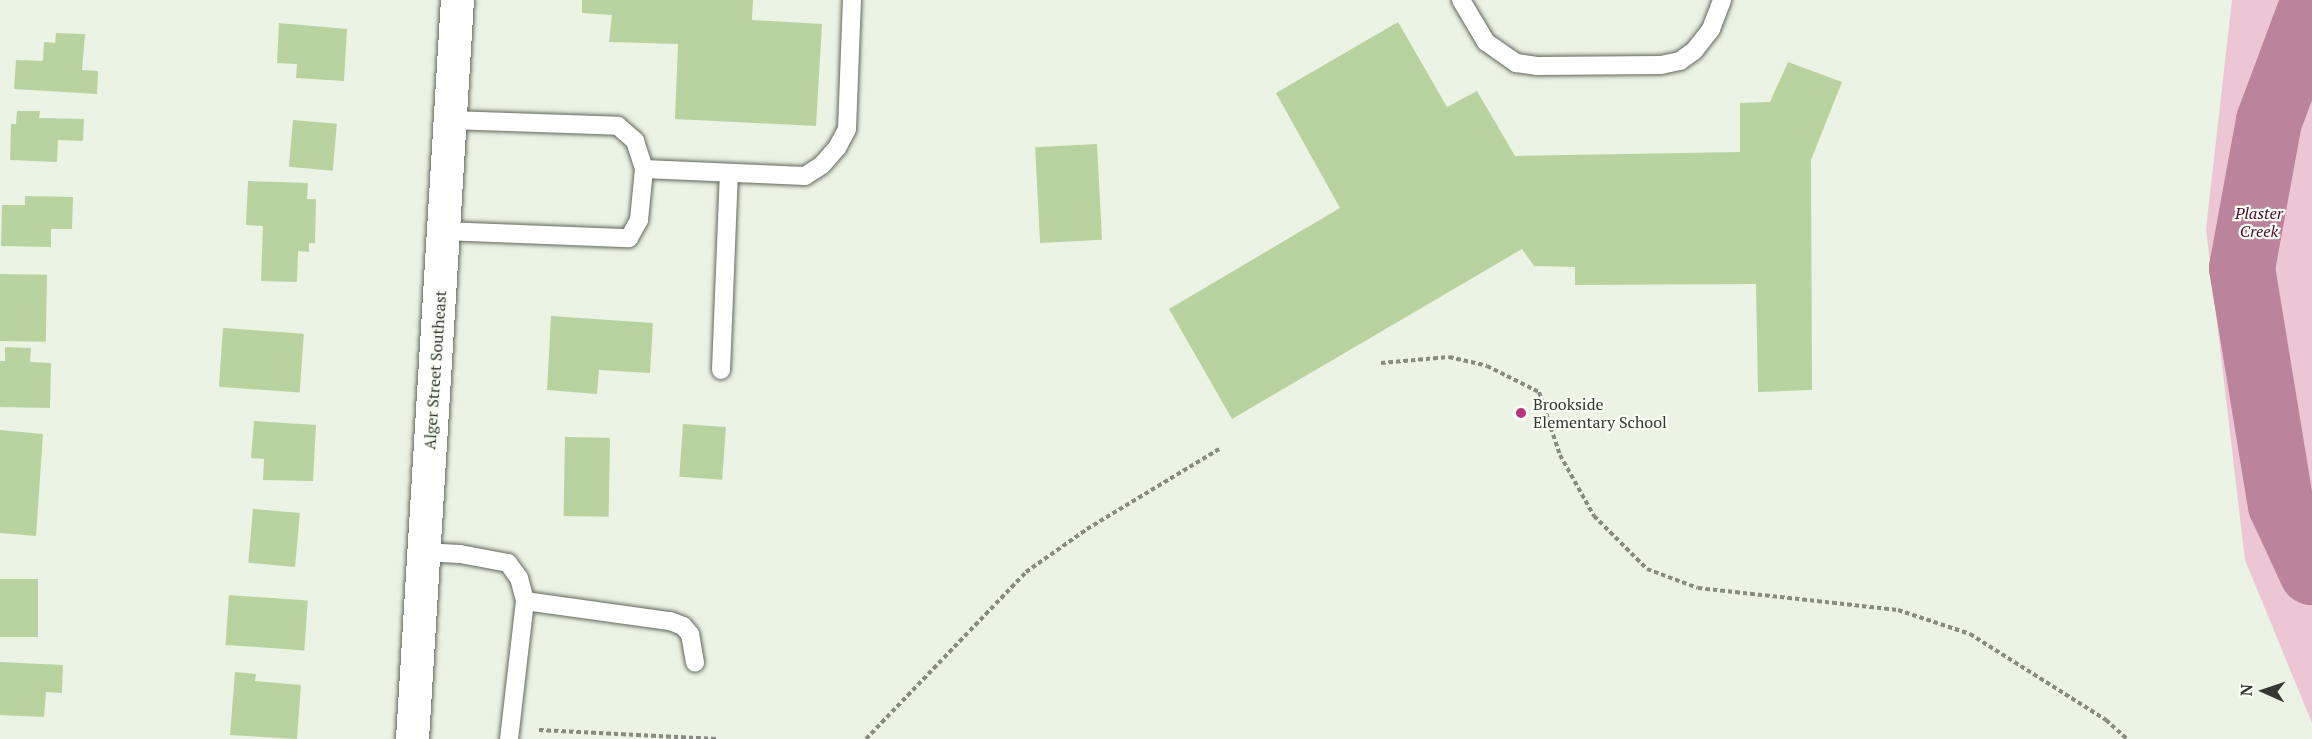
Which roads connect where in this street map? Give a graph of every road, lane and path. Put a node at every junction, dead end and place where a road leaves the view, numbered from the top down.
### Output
1 (457, 0) edge
2 (852, 0) edge
3 (1461, 0) edge
4 (1722, 0) edge
5 (450, 120) junction
6 (644, 170) junction
7 (729, 173) junction
8 (443, 231) junction
9 (1381, 363) dead end
10 (721, 370) dead end
11 (1221, 448) dead end
12 (423, 552) junction
13 (525, 601) junction
14 (695, 663) dead end
15 (531, 729) dead end
16 (412, 739) edge
17 (509, 739) edge
18 (718, 739) edge
19 (866, 739) edge
20 (2127, 739) edge

1 - 5 street, Alger Street Southeast
2 - 7 lane
3 - 4 lane
5 - 6 lane
5 - 8 street, Alger Street Southeast
6 - 7 lane
6 - 8 lane
7 - 10 lane
8 - 12 street, Alger Street Southeast
9 - 20 path
11 - 19 path
12 - 13 lane
12 - 16 street, Alger Street Southeast
13 - 14 lane
13 - 17 lane
15 - 18 path

